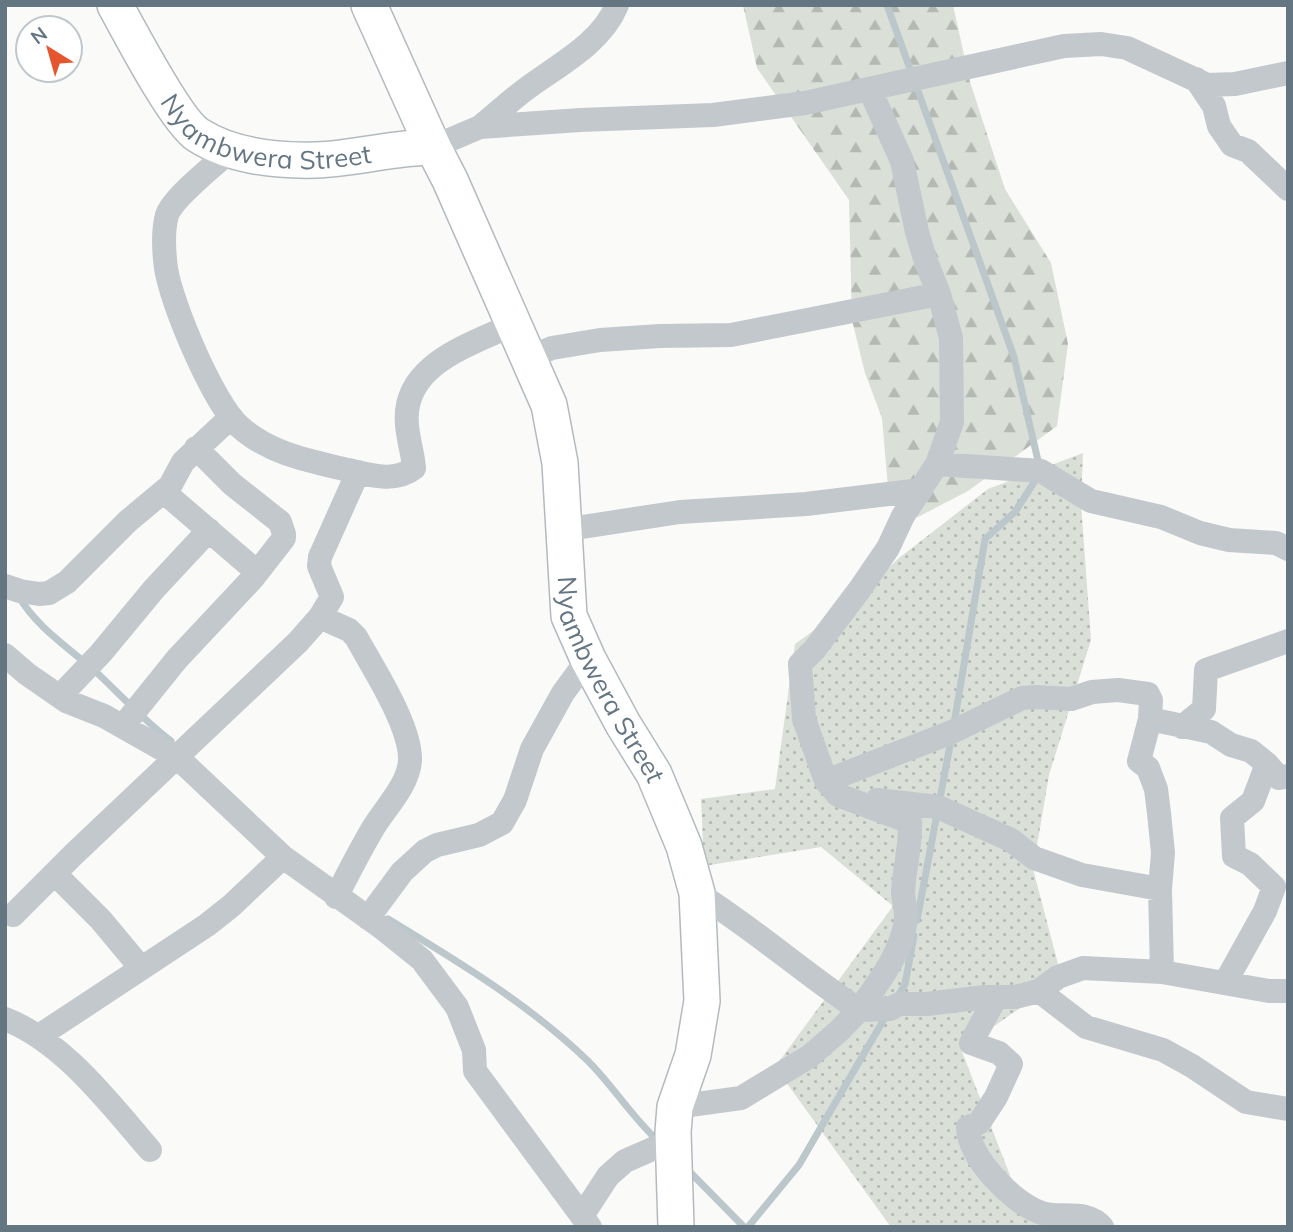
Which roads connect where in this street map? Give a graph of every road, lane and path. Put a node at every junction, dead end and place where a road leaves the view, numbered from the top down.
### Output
1 (114, 5) edge
2 (369, 5) edge
3 (617, 5) edge
4 (1288, 73) edge
5 (1196, 79) junction
6 (870, 90) junction
7 (480, 128) junction
8 (433, 147) junction
9 (231, 150) junction
10 (1286, 186) edge
11 (939, 294) junction
12 (514, 324) junction
13 (528, 358) junction
14 (231, 417) junction
15 (196, 447) junction
16 (937, 464) junction
17 (358, 472) junction
18 (921, 490) junction
19 (164, 492) junction
20 (209, 530) junction
21 (563, 530) junction
22 (1288, 549) edge
23 (257, 572) junction
24 (5, 586) edge
25 (320, 617) junction
26 (1288, 641) edge
27 (5, 655) edge
28 (588, 659) junction
29 (60, 696) junction
30 (1150, 719) junction
31 (123, 726) junction
32 (1182, 727) junction
33 (178, 758) junction
34 (1277, 770) edge
35 (832, 788) junction
36 (283, 857) junction
37 (55, 874) junction
38 (1160, 889) junction
39 (697, 893) junction
40 (337, 897) junction
41 (13, 915) dead end
42 (369, 918) junction
43 (141, 968) junction
44 (1162, 972) junction
45 (1225, 983) junction
46 (1039, 991) junction
47 (1288, 991) edge
48 (996, 997) junction
49 (859, 1010) junction
50 (5, 1019) edge
51 (39, 1036) junction
52 (1288, 1109) edge
53 (674, 1124) junction
54 (150, 1150) dead end
55 (586, 1222) edge
56 (676, 1227) edge
57 (1102, 1227) edge

1 - 9 street, Nyambwera Street
2 - 8 street, Nyambwera Street
3 - 7 street
4 - 5 street
5 - 6 street
5 - 10 street
6 - 7 street
6 - 11 street
7 - 8 street
8 - 9 street, Nyambwera Street
8 - 12 street, Nyambwera Street
9 - 14 street
11 - 13 street
11 - 16 street
12 - 13 street, Nyambwera Street
12 - 17 street
13 - 21 street, Nyambwera Street
14 - 15 street
14 - 17 street
15 - 19 street
15 - 23 street
16 - 18 street
16 - 22 street
17 - 25 street
18 - 21 street
18 - 35 street
19 - 20 street
19 - 24 street
20 - 23 street
20 - 29 street
21 - 28 street, Nyambwera Street
23 - 31 street
25 - 33 street
25 - 40 street
26 - 32 street
27 - 29 street
28 - 39 street, Nyambwera Street
28 - 42 street
29 - 31 street
30 - 32 street
30 - 35 street
30 - 38 street
31 - 33 street
32 - 34 street
33 - 36 street
33 - 37 street
34 - 45 street
35 - 38 street
35 - 49 street
36 - 40 street
36 - 43 street
37 - 41 street
37 - 43 street
38 - 44 street
39 - 49 street
39 - 53 street, Nyambwera Street
40 - 42 street
42 - 55 street
43 - 51 street
44 - 45 street
44 - 46 street
45 - 47 street
46 - 48 street
46 - 52 street
48 - 49 street
48 - 57 street
49 - 53 street
50 - 51 street
51 - 54 street
53 - 55 street
53 - 56 street, Nyambwera Street

